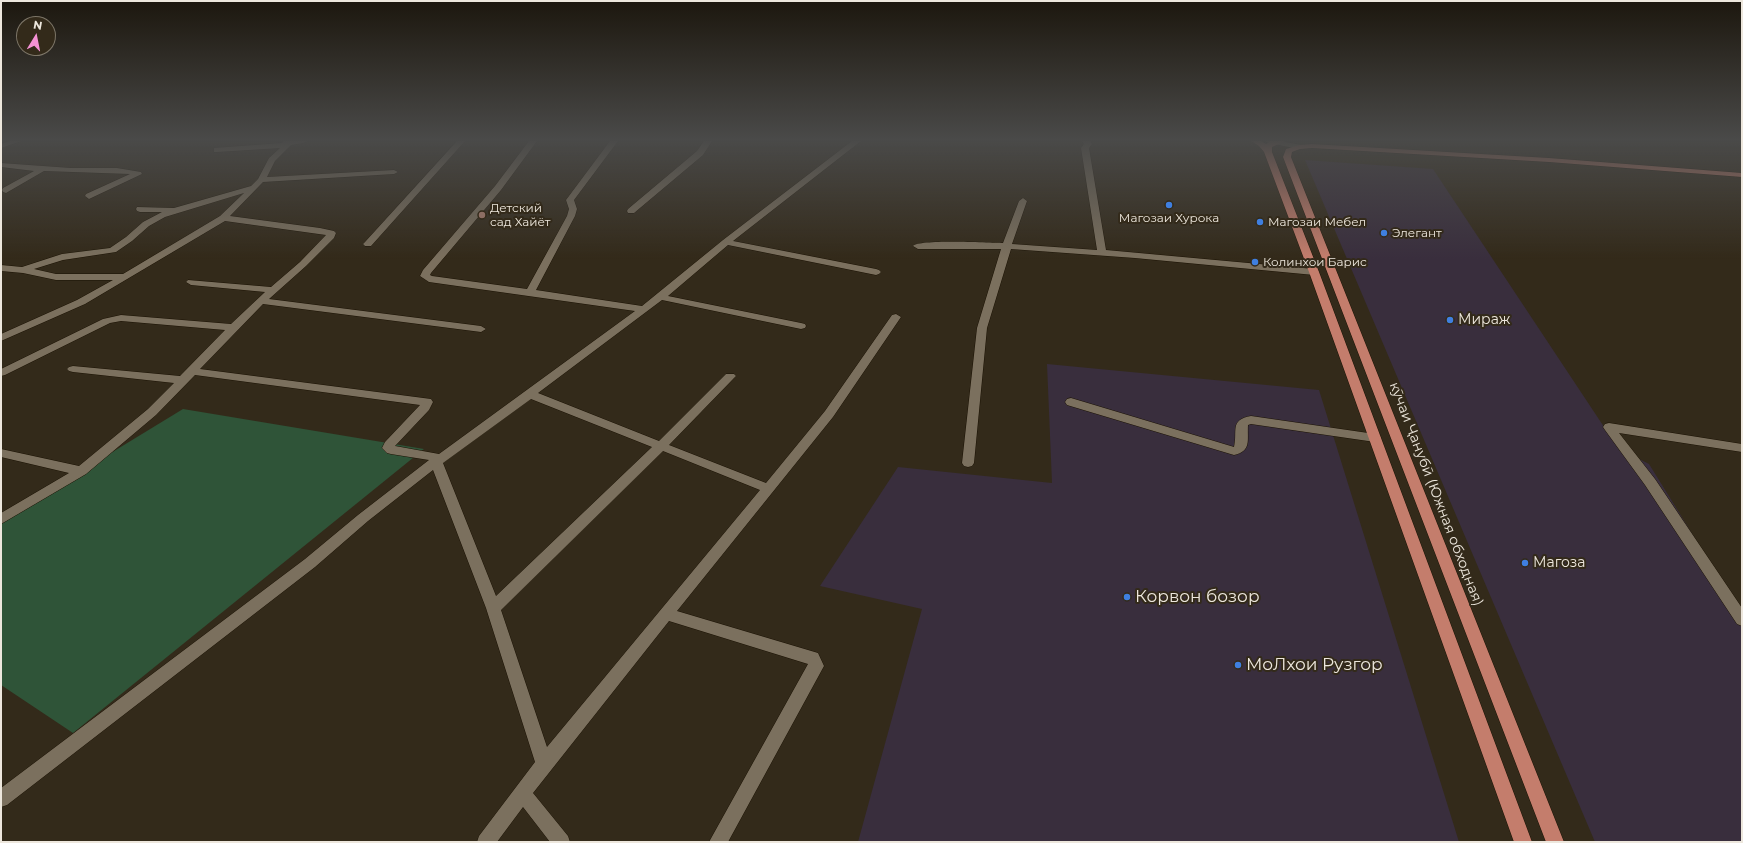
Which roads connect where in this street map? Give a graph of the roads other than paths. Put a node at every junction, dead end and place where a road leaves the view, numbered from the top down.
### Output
1 (23, 180) edge
2 (124, 180) edge
3 (259, 180) edge
4 (290, 180) edge
5 (425, 180) edge
6 (504, 180) edge
7 (585, 180) edge
8 (667, 180) edge
9 (806, 180) edge
10 (1091, 180) edge
11 (1285, 180) edge
12 (1296, 180) edge
13 (257, 183) junction
14 (6, 190) dead end
15 (89, 196) dead end
16 (1023, 202) dead end
17 (140, 209) dead end
18 (179, 211) junction
19 (630, 211) dead end
20 (223, 218) junction
21 (726, 242) junction
22 (368, 244) dead end
23 (918, 246) dead end
24 (1007, 246) junction
25 (1102, 253) junction
26 (1, 268) edge
27 (23, 270) junction
28 (876, 272) dead end
29 (1314, 272) junction
30 (124, 277) junction
31 (191, 282) dead end
32 (271, 290) junction
33 (530, 292) junction
34 (660, 297) junction
35 (260, 302) junction
36 (644, 309) junction
37 (896, 317) dead end
38 (801, 326) dead end
39 (235, 328) junction
40 (481, 329) dead end
41 (1, 338) edge
42 (73, 370) dead end
43 (192, 371) junction
44 (1, 373) edge
45 (730, 376) dead end
46 (183, 380) junction
47 (530, 394) junction
48 (1071, 402) dead end
49 (1375, 438) junction
50 (661, 446) junction
51 (1742, 448) edge
52 (1, 453) edge
53 (437, 461) junction
54 (968, 463) dead end
55 (81, 471) junction
56 (769, 489) junction
57 (1, 519) edge
58 (494, 608) junction
59 (666, 614) junction
60 (1742, 620) edge
61 (544, 764) junction
62 (522, 792) junction
63 (1, 799) edge
64 (486, 842) edge
65 (560, 842) edge
66 (718, 842) edge
67 (1523, 842) edge
68 (1555, 842) edge

1 - 14 street
2 - 15 street
3 - 13 street
4 - 13 street
5 - 22 street
6 - 33 street
7 - 33 street
8 - 19 street
9 - 21 street
10 - 25 street
11 - 29 main road
12 - 68 main road, кӯчаи Ҷанубӣ (Южная обходная)
13 - 18 street
13 - 20 street
16 - 24 street
17 - 18 street
18 - 27 street
20 - 30 street
20 - 32 street
21 - 28 street
21 - 34 street
23 - 24 street
24 - 25 street
24 - 54 street
25 - 29 street
26 - 27 street
27 - 30 street
29 - 49 main road
30 - 41 street
31 - 32 street
32 - 35 street
33 - 36 street
34 - 36 street
34 - 38 street
35 - 39 street
35 - 40 street
36 - 47 street
37 - 56 street
39 - 43 street
39 - 44 street
42 - 46 street
43 - 46 street
43 - 53 street
45 - 50 street
46 - 55 street
47 - 50 street
47 - 53 street
48 - 49 street
49 - 67 main road
50 - 56 street
50 - 58 street
51 - 60 street
52 - 55 street
53 - 58 street
53 - 63 street
55 - 57 street
56 - 59 street
58 - 61 street
59 - 61 street
59 - 66 street
61 - 62 street
62 - 64 street
62 - 65 street

